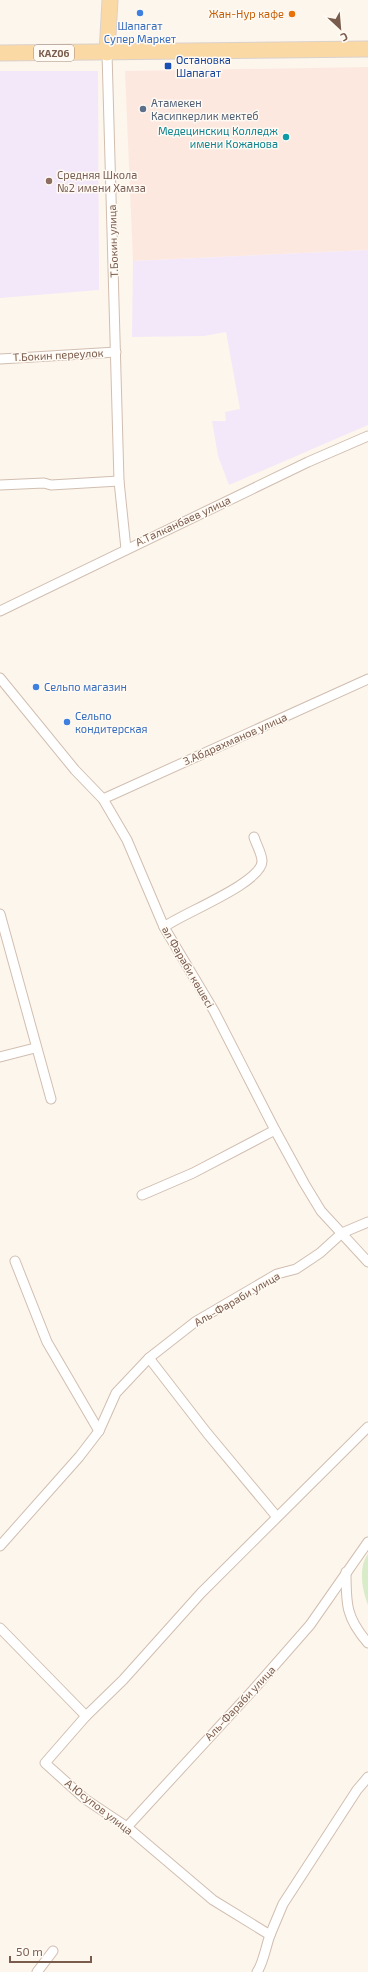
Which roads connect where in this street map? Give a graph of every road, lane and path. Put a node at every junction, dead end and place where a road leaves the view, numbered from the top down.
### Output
1 (110, 0) edge
2 (368, 49) edge
3 (0, 53) edge
4 (107, 53) junction
5 (116, 352) junction
6 (0, 358) edge
7 (368, 436) edge
8 (119, 481) junction
9 (0, 485) edge
10 (126, 549) junction
11 (0, 611) edge
12 (0, 678) edge
13 (368, 679) edge
14 (103, 799) junction
15 (254, 837) dead end
16 (0, 914) edge
17 (164, 927) junction
18 (36, 1048) junction
19 (0, 1057) edge
20 (51, 1099) dead end
21 (275, 1130) junction
22 (142, 1196) dead end
23 (368, 1222) edge
24 (342, 1233) junction
25 (15, 1261) dead end
26 (368, 1262) edge
27 (149, 1358) junction
28 (368, 1427) edge
29 (99, 1430) junction
30 (277, 1517) junction
31 (1, 1541) edge
32 (368, 1542) edge
33 (346, 1572) junction
34 (0, 1628) edge
35 (368, 1643) edge
36 (86, 1716) junction
37 (368, 1777) edge
38 (126, 1827) junction
39 (270, 1935) junction
40 (53, 1951) dead end
41 (37, 1972) edge
42 (257, 1972) edge

1 - 4 main road, Т.Бокин улица
2 - 4 main road, KАZ06
3 - 4 main road, KАZ06
4 - 5 street, Т.Бокин улица
5 - 6 street, Т.Бокин переулок
5 - 8 street, Т.Бокин улица
7 - 10 street, А.Талканбаев улица
8 - 9 street
8 - 10 street, Т.Бокин улица
10 - 11 street, А.Талканбаев улица
12 - 14 street, әл Фараби көшесі
13 - 14 street, З.Абдрахманов улица
14 - 17 street, әл Фараби көшесі
15 - 17 street
16 - 18 street
17 - 21 street, әл Фараби көшесі
18 - 19 street
18 - 20 street
21 - 22 street
21 - 24 street, әл Фараби көшесі
23 - 24 street, Аль-Фараби улица
24 - 26 street, әл Фараби көшесі
24 - 27 street, Аль-Фараби улица
25 - 29 street
27 - 29 street, Аль-Фараби улица
27 - 30 street
28 - 30 street
29 - 31 street, Аль-Фараби улица
30 - 36 street
32 - 33 street, Аль-Фараби улица
33 - 35 street
33 - 38 street, Аль-Фараби улица
34 - 36 street
36 - 38 street, А.Юсупов улица
37 - 39 street
38 - 39 street, А.Юсупов улица
39 - 42 street
40 - 41 street

